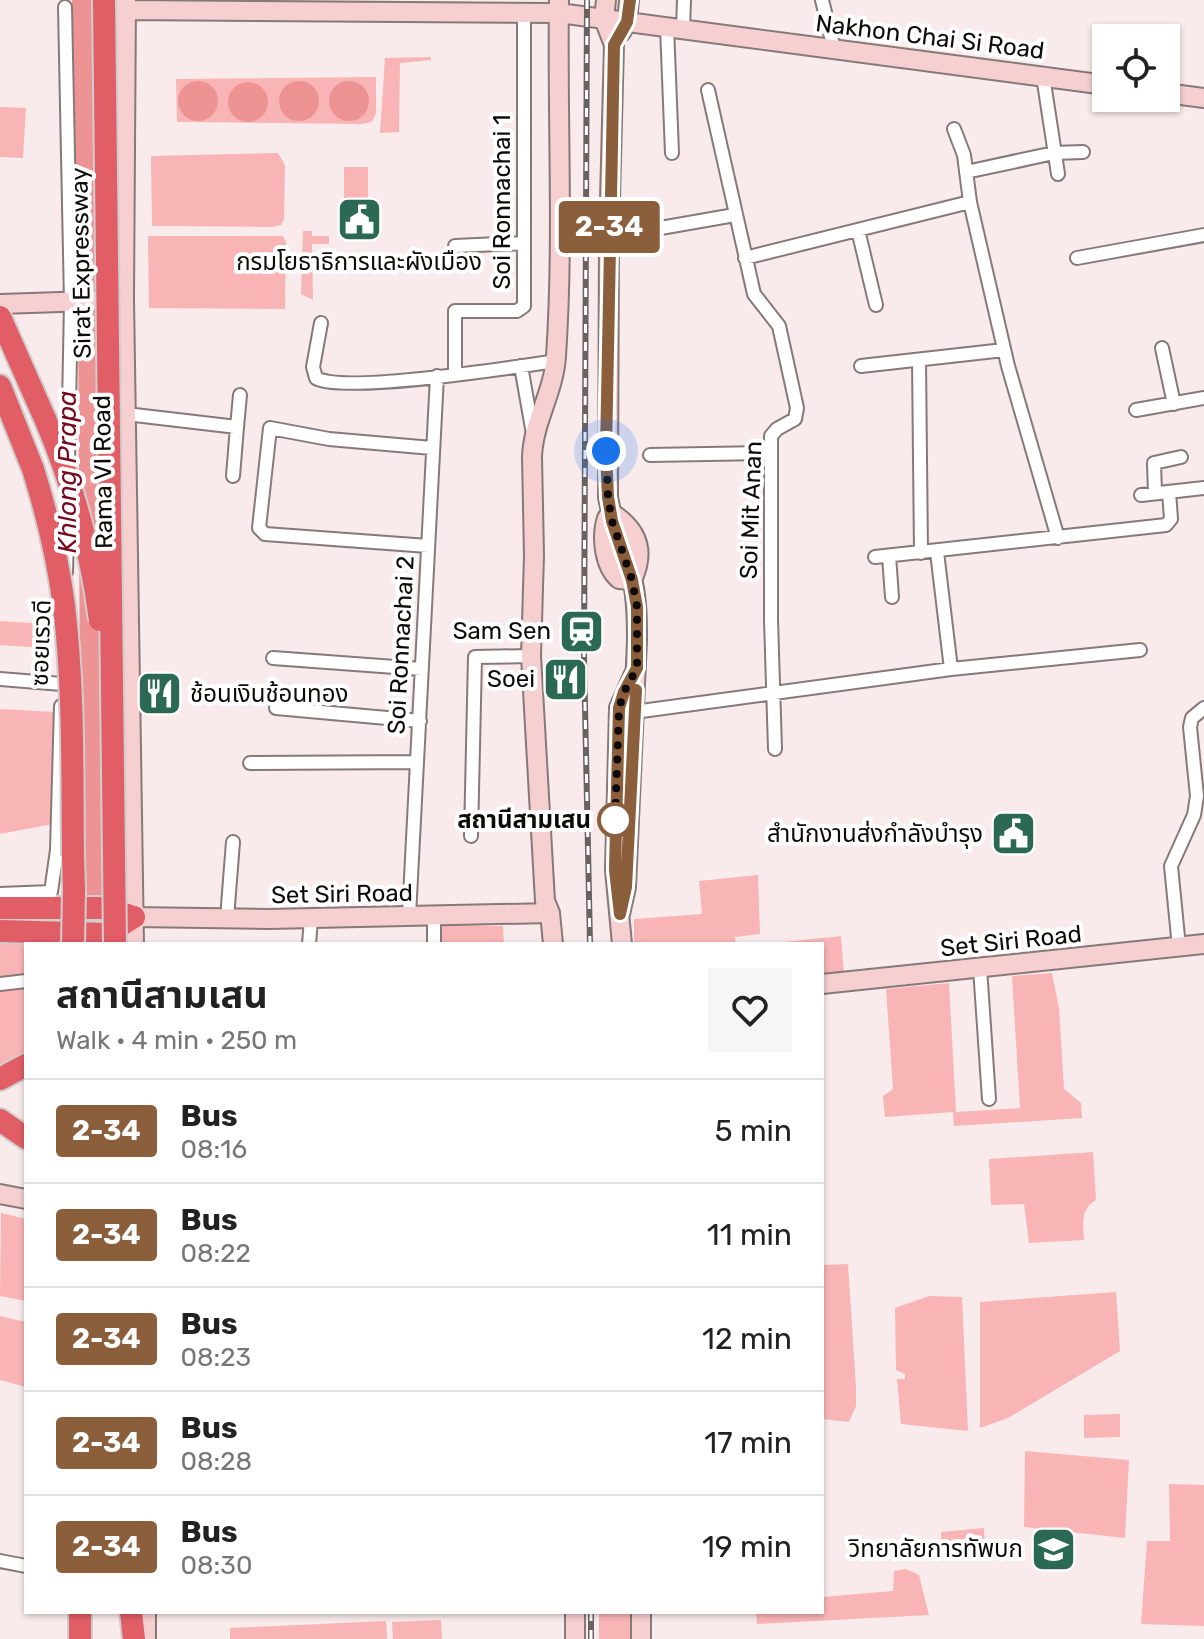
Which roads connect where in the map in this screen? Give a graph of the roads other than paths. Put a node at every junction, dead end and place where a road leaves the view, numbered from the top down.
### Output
1 (104, 0) edge
2 (606, 0) edge
3 (629, 0) edge
4 (640, 0) edge
5 (684, 0) edge
6 (822, 0) edge
7 (126, 5) edge
8 (559, 6) edge
9 (65, 7) dead end
10 (524, 13) junction
11 (604, 19) junction
12 (627, 22) junction
13 (669, 28) junction
14 (614, 45) junction
15 (834, 49) junction
16 (1043, 76) junction
17 (1092, 83) edge
18 (708, 90) dead end
19 (1180, 95) edge
20 (1204, 98) edge
21 (954, 129) dead end
22 (1083, 152) dead end
23 (672, 153) dead end
24 (1054, 153) junction
25 (966, 172) junction
26 (1058, 174) dead end
27 (970, 202) junction
28 (729, 216) dead end
29 (858, 230) junction
30 (1204, 235) edge
31 (609, 237) junction
32 (524, 243) junction
33 (455, 246) dead end
34 (745, 258) junction
35 (1077, 258) dead end
36 (124, 299) junction
37 (74, 302) junction
38 (0, 304) edge
39 (876, 305) dead end
40 (0, 317) edge
41 (321, 323) dead end
42 (1162, 348) dead end
43 (1004, 350) junction
44 (919, 360) junction
45 (556, 361) junction
46 (521, 366) junction
47 (861, 366) dead end
48 (455, 374) junction
49 (437, 376) junction
50 (0, 386) edge
51 (240, 395) dead end
52 (1204, 398) edge
53 (1174, 404) junction
54 (1136, 410) dead end
55 (126, 414) junction
56 (237, 427) junction
57 (533, 437) junction
58 (432, 448) junction
59 (771, 453) junction
60 (650, 455) dead end
61 (1181, 457) dead end
62 (233, 476) dead end
63 (1204, 488) edge
64 (1169, 492) junction
65 (1155, 493) junction
66 (1141, 495) dead end
67 (610, 512) junction
68 (1058, 538) junction
69 (428, 546) junction
70 (937, 552) junction
71 (921, 553) junction
72 (889, 556) junction
73 (875, 557) dead end
74 (632, 580) junction
75 (892, 597) dead end
76 (1140, 650) dead end
77 (531, 656) junction
78 (273, 658) dead end
79 (637, 668) junction
80 (422, 669) junction
81 (951, 669) junction
82 (0, 679) edge
83 (62, 684) junction
84 (773, 692) junction
85 (276, 708) dead end
86 (1204, 708) edge
87 (634, 712) junction
88 (112, 717) junction
89 (420, 721) junction
90 (775, 749) dead end
91 (417, 762) junction
92 (250, 763) dead end
93 (471, 836) dead end
94 (233, 842) dead end
95 (3, 904) edge
96 (545, 909) junction
97 (620, 914) junction
98 (409, 916) junction
99 (434, 916) junction
100 (134, 917) junction
101 (227, 918) junction
102 (311, 919) junction
103 (0, 931) edge
104 (111, 939) edge
105 (66, 940) edge
106 (134, 942) edge
107 (309, 942) edge
108 (434, 942) edge
109 (541, 942) edge
110 (553, 942) edge
111 (622, 942) edge
112 (1204, 944) edge
113 (1179, 947) junction
114 (980, 968) junction
115 (24, 981) edge
116 (0, 984) edge
117 (824, 984) edge
118 (24, 1066) edge
119 (0, 1079) edge
120 (989, 1099) dead end
121 (0, 1120) edge
122 (24, 1137) edge
123 (0, 1194) edge
124 (24, 1199) edge
125 (0, 1561) edge
126 (24, 1566) edge
127 (73, 1614) edge
128 (80, 1614) edge
129 (121, 1614) edge
130 (131, 1614) edge
131 (146, 1614) edge
132 (575, 1614) edge
133 (641, 1614) edge
134 (73, 1639) edge
135 (80, 1639) edge
136 (120, 1639) edge
137 (134, 1639) edge
138 (146, 1639) edge
139 (575, 1639) edge
140 (641, 1639) edge

1 - 88 highway, Sirat Expressway, bridge
2 - 11 street
3 - 12 street
4 - 13 street
5 - 13 street
6 - 15 street
7 - 10 street, Nakhon Chai Si Road
7 - 36 street, Rama VI Road
8 - 10 street, Nakhon Chai Si Road
8 - 11 street, Nakhon Chai Si Road
8 - 45 street
9 - 37 street, ซอยเรวดี
10 - 32 street, Soi Ronnachai 1
11 - 12 street, Nakhon Chai Si Road
11 - 14 street
12 - 13 street, Nakhon Chai Si Road
12 - 14 street
13 - 15 street, Nakhon Chai Si Road
13 - 23 street
14 - 31 street
15 - 16 street, Nakhon Chai Si Road
16 - 17 street, Nakhon Chai Si Road
16 - 24 street
18 - 34 street, Soi Mit Anan
19 - 20 street
21 - 25 street
22 - 24 street
24 - 25 street
24 - 26 street
25 - 27 street
27 - 29 street
27 - 43 street
28 - 31 street
29 - 34 street
29 - 39 street
30 - 35 street
31 - 67 street
32 - 33 street
32 - 48 street, Soi Ronnachai 1
34 - 59 street, Soi Mit Anan
36 - 37 street
36 - 55 street, Rama VI Road
37 - 38 street
37 - 83 street, ซอยเรวดี
40 - 88 highway, Sirat Expressway, bridge
41 - 49 street
42 - 53 street
43 - 44 street
43 - 68 street
44 - 47 street
44 - 71 street
45 - 46 street
45 - 57 street
46 - 48 street
46 - 57 street
48 - 49 street
49 - 58 street, Soi Ronnachai 2
50 - 105 highway, bridge
51 - 56 street
52 - 53 street
53 - 54 street
55 - 56 street
55 - 100 street, Rama VI Road
56 - 62 street
57 - 77 street
58 - 69 street, Soi Ronnachai 2
58 - 69 street
59 - 60 street
59 - 84 street, Soi Mit Anan
61 - 65 street
63 - 64 street
64 - 65 street
64 - 68 street
65 - 66 street
67 - 74 street
67 - 74 street
68 - 70 street
69 - 80 street, Soi Ronnachai 2
70 - 71 street
70 - 81 street
71 - 72 street
72 - 73 street
72 - 75 street
74 - 79 street
76 - 81 street
77 - 93 street
77 - 96 street
78 - 80 street
79 - 87 street
79 - 97 street
80 - 89 street, Soi Ronnachai 2
81 - 84 street
82 - 83 street
83 - 95 street, ซอยเรวดี
84 - 87 street
84 - 90 street, Soi Mit Anan
85 - 89 street
86 - 113 street
87 - 97 street
88 - 104 highway, Sirat Expressway, bridge
89 - 91 street, Soi Ronnachai 2
91 - 92 street
91 - 98 street, Soi Ronnachai 2
94 - 101 street
95 - 100 highway
96 - 99 street, Set Siri Road
96 - 109 street
96 - 110 street
97 - 111 street
98 - 99 street, Set Siri Road
98 - 102 street, Set Siri Road
99 - 108 street
100 - 101 street, Set Siri Road
100 - 104 highway
100 - 106 street, Rama VI Road
101 - 102 street, Set Siri Road
102 - 107 street
103 - 105 highway
104 - 105 highway
112 - 113 street, Set Siri Road
113 - 114 street, Set Siri Road
114 - 117 street, Set Siri Road
114 - 120 street
115 - 116 street
118 - 119 highway
121 - 122 highway
123 - 124 street
125 - 126 street
127 - 134 street
128 - 135 highway
129 - 136 highway
130 - 137 highway
131 - 138 street
132 - 139 street
133 - 140 street

